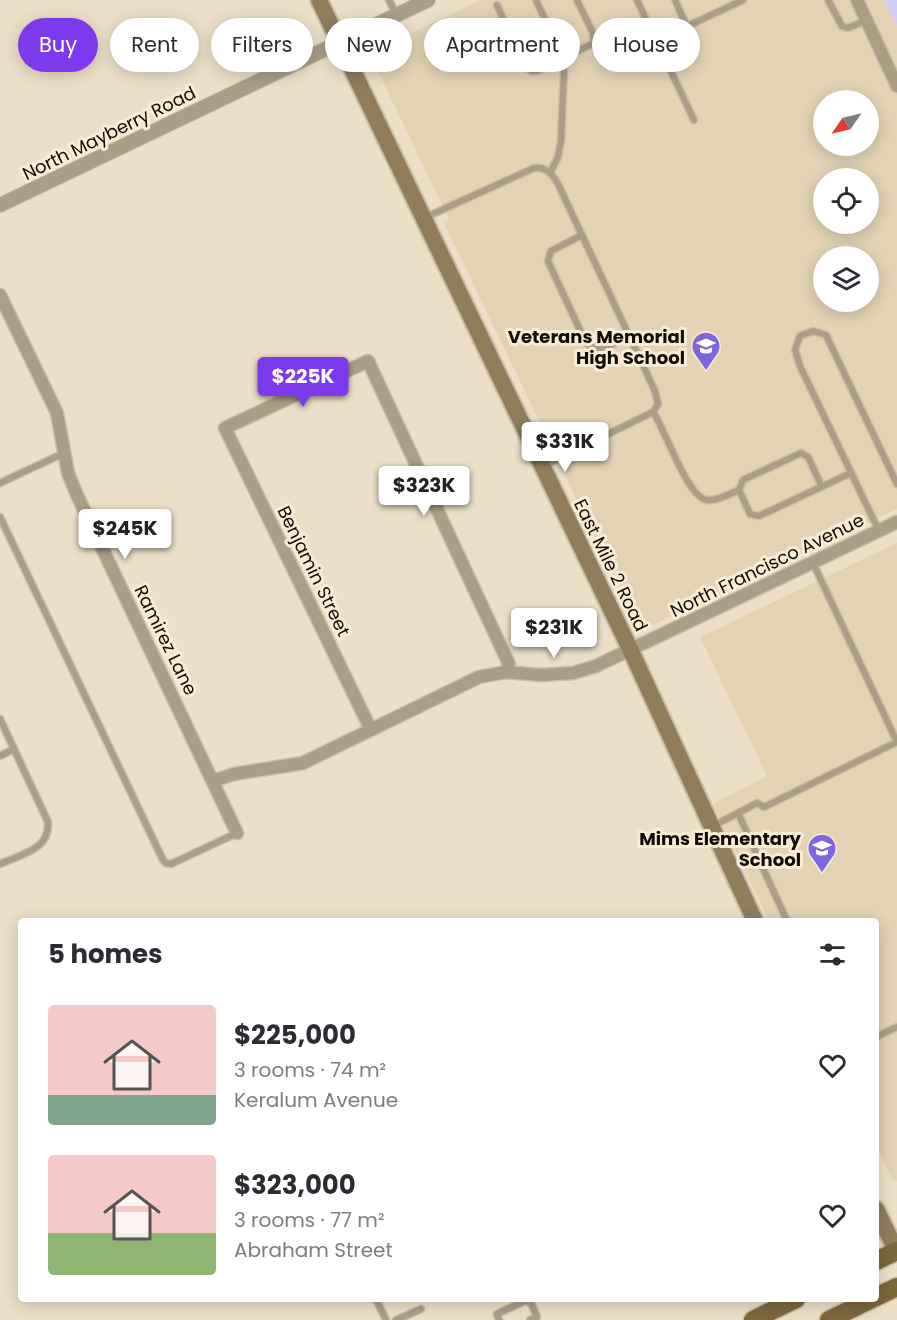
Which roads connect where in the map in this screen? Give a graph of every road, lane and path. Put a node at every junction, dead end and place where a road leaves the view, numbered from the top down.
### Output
1 (320, 0) edge
2 (389, 0) edge
3 (428, 0) edge
4 (536, 0) edge
5 (577, 0) edge
6 (637, 0) edge
7 (675, 0) edge
8 (742, 0) edge
9 (828, 0) edge
10 (857, 0) edge
11 (497, 5) dead end
12 (396, 15) junction
13 (329, 18) edge
14 (390, 18) edge
15 (503, 18) edge
16 (544, 18) edge
17 (645, 18) edge
18 (683, 18) edge
19 (867, 20) junction
20 (700, 21) edge
21 (325, 48) edge
22 (580, 50) edge
23 (355, 72) edge
24 (564, 72) edge
25 (671, 72) edge
26 (897, 86) edge
27 (693, 120) dead end
28 (550, 173) junction
29 (0, 205) edge
30 (424, 218) junction
31 (582, 235) junction
32 (0, 295) edge
33 (629, 336) junction
34 (653, 412) junction
35 (64, 453) junction
36 (543, 466) junction
37 (851, 473) junction
38 (0, 483) edge
39 (897, 484) edge
40 (822, 487) junction
41 (739, 490) junction
42 (0, 517) edge
43 (897, 522) edge
44 (879, 531) junction
45 (813, 563) junction
46 (631, 651) junction
47 (506, 672) junction
48 (0, 719) edge
49 (371, 730) junction
50 (897, 742) edge
51 (14, 749) junction
52 (0, 756) edge
53 (213, 781) junction
54 (738, 813) junction
55 (712, 826) junction
56 (237, 834) joint
57 (0, 864) edge
58 (750, 918) edge
59 (786, 918) edge
60 (897, 1027) edge
61 (879, 1036) edge
62 (879, 1215) edge
63 (897, 1251) edge
64 (879, 1260) edge
65 (897, 1287) edge
66 (879, 1296) edge
67 (377, 1302) edge
68 (523, 1302) edge
69 (529, 1302) edge
70 (790, 1302) edge
71 (866, 1302) edge
72 (421, 1309) dead end
73 (386, 1320) edge
74 (396, 1320) edge
75 (499, 1320) edge
76 (530, 1320) edge
77 (753, 1320) edge
78 (829, 1320) edge

1 - 13 main road, East Mile 2 Road
2 - 12 lane
3 - 12 street, North Mayberry Road
4 - 16 lane
5 - 22 lane
6 - 17 lane
7 - 18 lane
8 - 20 lane
9 - 19 lane
10 - 19 street
11 - 15 lane
12 - 14 street, North Mayberry Road
19 - 26 street
21 - 29 street, North Mayberry Road
23 - 30 main road, East Mile 2 Road
24 - 28 lane
25 - 27 lane
28 - 30 lane
28 - 31 lane
30 - 36 main road, East Mile 2 Road
31 - 33 lane
31 - 33 lane
32 - 35 street, Ramirez Lane
33 - 34 lane
34 - 36 lane
34 - 41 lane
35 - 38 lane
35 - 53 street, Ramirez Lane
36 - 46 main road, East Mile 2 Road
37 - 39 lane
37 - 40 lane
37 - 44 lane
40 - 41 lane
40 - 41 lane
42 - 56 lane
43 - 44 street, North Francisco Avenue
44 - 45 street, North Francisco Avenue
45 - 46 street, North Francisco Avenue
45 - 50 lane
46 - 47 street, North Francisco Avenue
46 - 55 main road, East Mile 2 Road
47 - 49 street, North Francisco Avenue
47 - 49 street, Benjamin Street
48 - 51 lane
49 - 53 street, North Francisco Avenue
50 - 54 lane
51 - 52 lane
51 - 57 lane
53 - 56 street, Ramirez Lane
54 - 55 lane
54 - 59 lane
55 - 58 main road, East Mile 2 Road
60 - 61 lane
62 - 63 main road
63 - 64 main road
65 - 66 main road
67 - 73 lane
68 - 75 lane
69 - 76 lane
70 - 77 main road
71 - 78 main road
72 - 74 lane

